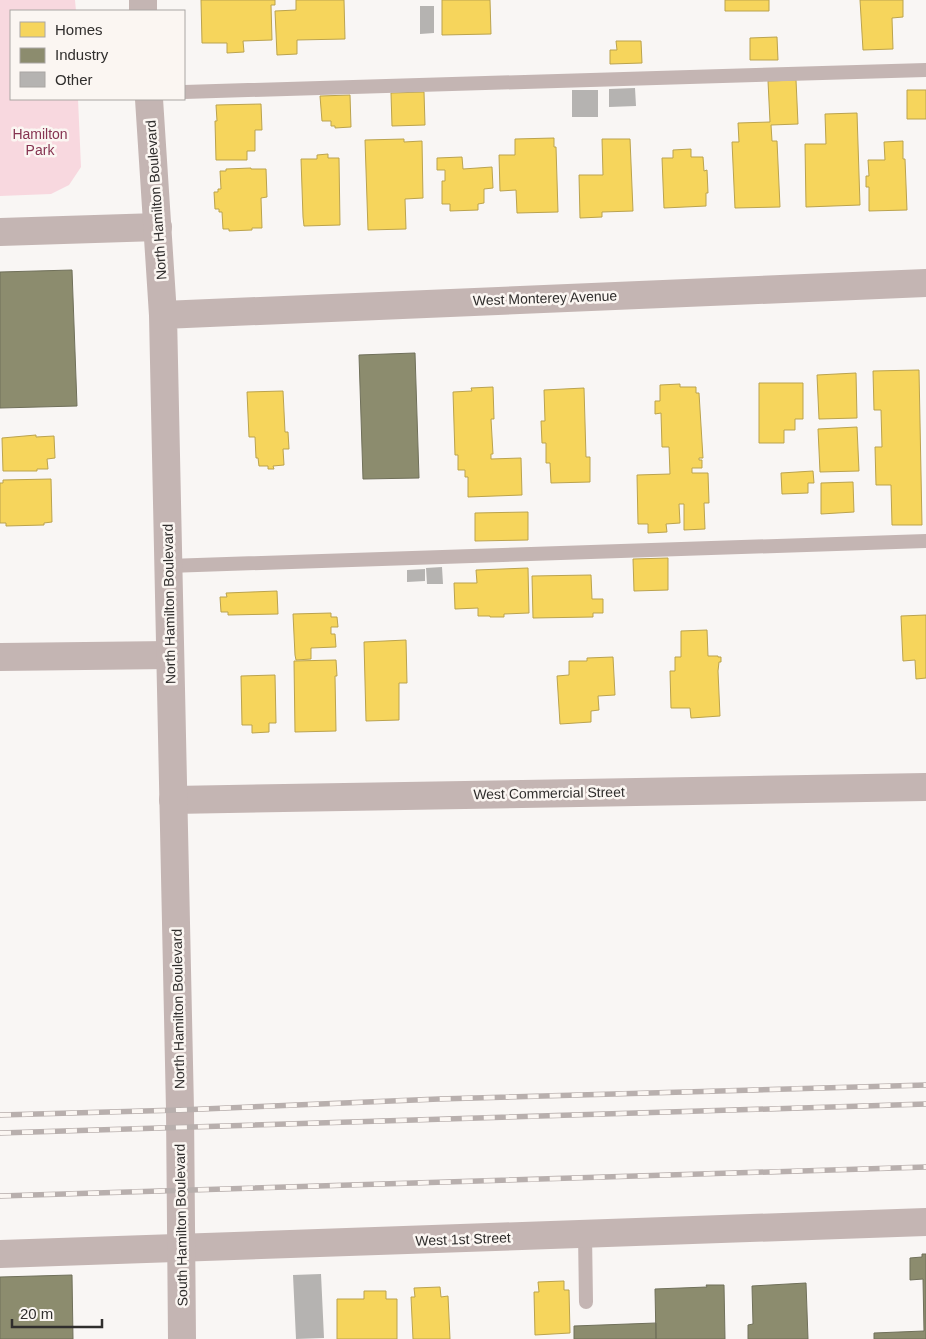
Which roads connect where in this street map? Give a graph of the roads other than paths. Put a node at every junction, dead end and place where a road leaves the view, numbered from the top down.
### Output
1 (926, 70) edge
2 (185, 92) edge
3 (149, 100) edge
4 (158, 227) junction
5 (0, 232) edge
6 (926, 282) edge
7 (163, 315) junction
8 (926, 542) edge
9 (168, 566) junction
10 (170, 654) junction
11 (0, 657) edge
12 (926, 787) edge
13 (173, 800) junction
14 (180, 1110) joint
15 (926, 1222) edge
16 (585, 1234) junction
17 (182, 1249) junction
18 (0, 1254) edge
19 (586, 1302) dead end
20 (182, 1339) edge

1 - 2 lane
3 - 4 street, North Hamilton Boulevard
4 - 5 street
4 - 7 street, North Hamilton Boulevard
6 - 7 street, West Monterey Avenue
7 - 9 street, North Hamilton Boulevard
8 - 9 lane
9 - 10 street, North Hamilton Boulevard
10 - 11 street
10 - 13 street, North Hamilton Boulevard
12 - 13 street, West Commercial Street
13 - 14 street, North Hamilton Boulevard
14 - 17 street, South Hamilton Boulevard
15 - 16 street, West 1st Street
16 - 17 street, West 1st Street
16 - 19 lane
17 - 18 street, West 1st Street
17 - 20 street, South Hamilton Boulevard

